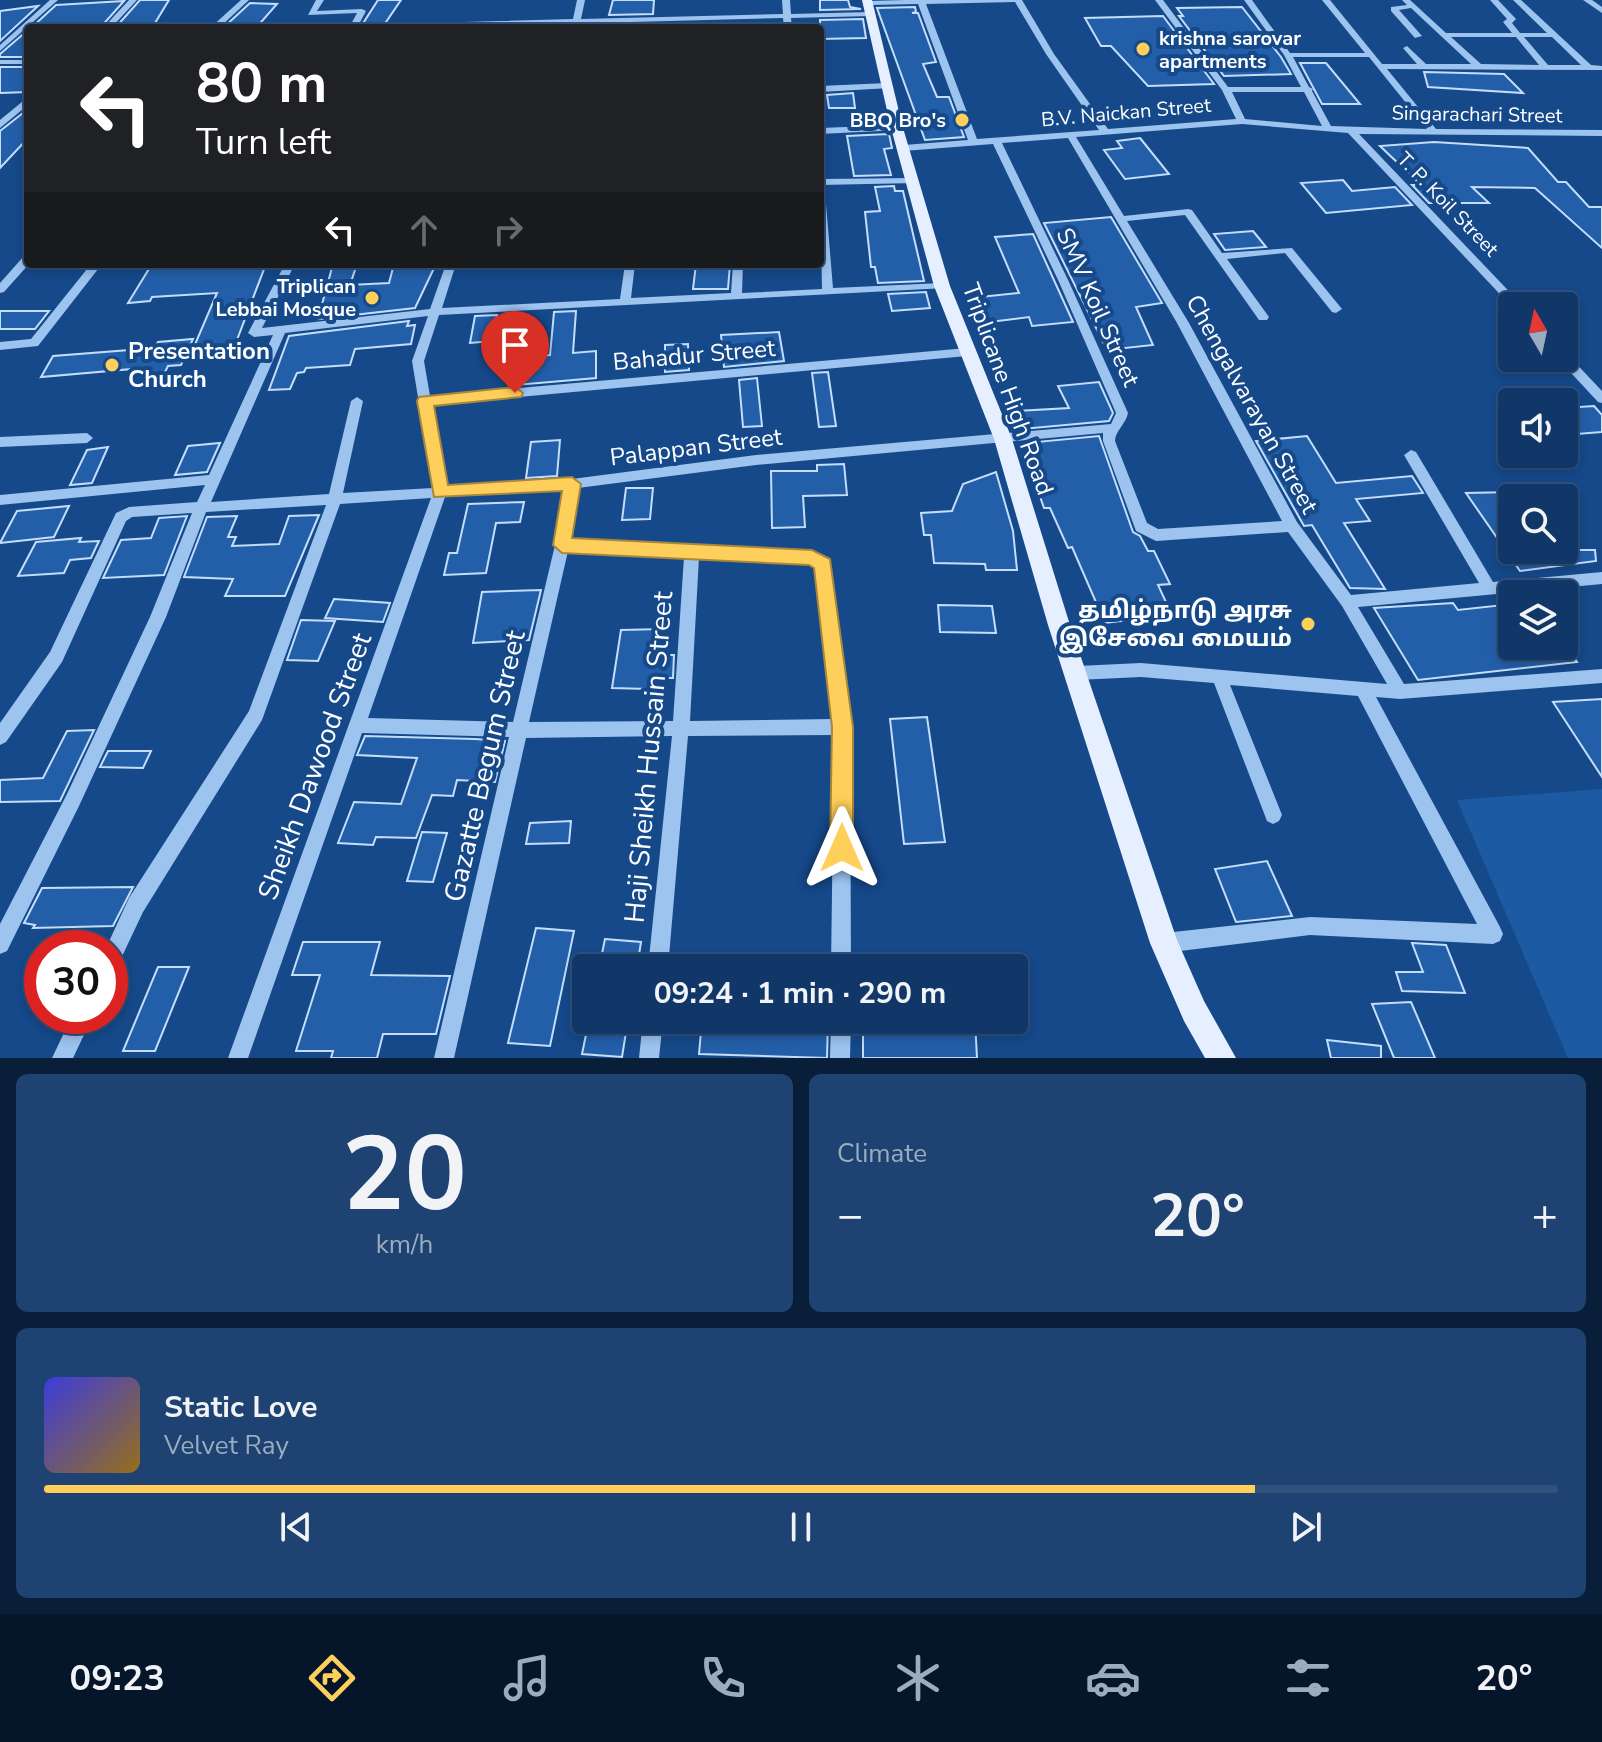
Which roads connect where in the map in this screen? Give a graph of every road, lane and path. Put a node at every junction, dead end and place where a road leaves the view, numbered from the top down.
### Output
1 (54, 0) edge
2 (133, 0) edge
3 (245, 0) edge
4 (320, 0) edge
5 (581, 0) edge
6 (786, 0) edge
7 (1016, 0) edge
8 (1159, 0) edge
9 (1248, 0) edge
10 (1326, 0) edge
11 (1494, 0) edge
12 (1517, 0) edge
13 (1587, 0) edge
14 (932, 1) edge
15 (921, 2) junction
16 (1409, 3) edge
17 (868, 6) edge
18 (1602, 11) edge
19 (786, 16) junction
20 (739, 17) junction
21 (577, 20) junction
22 (661, 23) edge
23 (28, 24) edge
24 (111, 24) edge
25 (218, 24) edge
26 (355, 24) edge
27 (539, 24) edge
28 (740, 24) edge
29 (787, 24) edge
30 (24, 27) edge
31 (1446, 35) junction
32 (1516, 35) junction
33 (1553, 35) junction
34 (1418, 36) dead end
35 (1407, 48) dead end
36 (0, 49) edge
37 (1288, 55) junction
38 (1369, 55) junction
39 (0, 62) edge
40 (24, 62) edge
41 (1381, 66) junction
42 (1423, 66) junction
43 (1479, 67) junction
44 (1546, 68) junction
45 (1589, 68) junction
46 (1602, 68) edge
47 (887, 86) junction
48 (824, 89) edge
49 (1309, 89) junction
50 (1226, 90) junction
51 (24, 104) edge
52 (1242, 121) junction
53 (0, 125) edge
54 (1328, 129) junction
55 (1104, 130) junction
56 (824, 131) edge
57 (1351, 131) junction
58 (1435, 133) junction
59 (1602, 133) edge
60 (1070, 134) junction
61 (900, 138) junction
62 (996, 141) junction
63 (974, 143) junction
64 (913, 181) junction
65 (824, 182) edge
66 (1120, 219) junction
67 (824, 242) edge
68 (1220, 256) junction
69 (24, 263) edge
70 (94, 268) edge
71 (288, 268) edge
72 (450, 268) edge
73 (629, 268) edge
74 (738, 268) edge
75 (942, 286) junction
76 (0, 290) edge
77 (828, 291) junction
78 (1504, 292) edge
79 (736, 297) junction
80 (625, 300) junction
81 (1336, 309) dead end
82 (434, 312) junction
83 (1263, 317) dead end
84 (281, 329) junction
85 (0, 346) edge
86 (967, 352) junction
87 (1577, 372) edge
88 (1602, 399) edge
89 (357, 401) dead end
90 (425, 401) junction
91 (1113, 428) junction
92 (87, 438) dead end
93 (1003, 439) junction
94 (0, 442) edge
95 (1411, 455) dead end
96 (215, 479) junction
97 (572, 484) junction
98 (440, 492) junction
99 (0, 500) edge
100 (334, 501) junction
101 (201, 508) junction
102 (1292, 526) junction
103 (562, 545) junction
104 (692, 550) junction
105 (1602, 578) edge
106 (1490, 590) junction
107 (1347, 602) junction
108 (1077, 673) junction
109 (1602, 676) edge
110 (1220, 679) junction
111 (1364, 691) junction
112 (1400, 692) junction
113 (356, 725) junction
114 (681, 727) junction
115 (842, 727) junction
116 (520, 730) junction
117 (0, 737) edge
118 (1273, 815) dead end
119 (124, 930) edge
120 (1164, 943) junction
121 (0, 944) edge
122 (659, 954) edge
123 (841, 954) edge
124 (74, 1034) edge
125 (652, 1034) edge
126 (841, 1034) edge
127 (62, 1058) edge
128 (238, 1058) edge
129 (444, 1058) edge
130 (649, 1058) edge
131 (840, 1058) edge
132 (1221, 1058) edge

1 - 23 street
2 - 24 street
3 - 25 street
4 - 26 street
5 - 21 street
6 - 19 street
7 - 14 street
7 - 55 street
8 - 50 street
9 - 37 street
10 - 38 street
11 - 32 street
12 - 33 street
13 - 18 street
14 - 15 street
15 - 17 street
15 - 63 street
16 - 31 street
16 - 34 street
17 - 19 street
17 - 47 main road, Triplicane High Road
19 - 20 street
19 - 29 street
20 - 22 street
20 - 28 street
21 - 22 street
21 - 27 street
30 - 36 street
31 - 32 street
31 - 43 street
32 - 33 street
32 - 44 street
33 - 45 street
35 - 42 street
37 - 38 street
37 - 49 street
38 - 41 street
39 - 40 street
41 - 42 street
41 - 58 street
42 - 43 street
43 - 44 street
44 - 45 street
45 - 46 street
47 - 48 street
47 - 61 main road, Triplicane High Road
49 - 50 street
49 - 54 street
50 - 52 street
51 - 53 street
52 - 54 street, B.V. Naickan Street
52 - 55 street, B.V. Naickan Street
54 - 57 street, B.V. Naickan Street
55 - 60 street, B.V. Naickan Street
56 - 61 street, B.V. Naickan Street
57 - 58 street, Singarachari Street
57 - 78 street, T. P. Koil Street
58 - 59 street, Singarachari Street
60 - 62 street, B.V. Naickan Street
60 - 66 street, Chengalvarayan Street
61 - 63 street, B.V. Naickan Street
61 - 64 main road, Triplicane High Road
62 - 63 street, B.V. Naickan Street
62 - 91 street, SMV Koil Street
64 - 65 street
64 - 75 main road, Triplicane High Road
66 - 68 street
66 - 102 street, Chengalvarayan Street
67 - 77 street
68 - 81 street
68 - 83 street
69 - 76 street
70 - 85 street
71 - 84 street
72 - 82 street
73 - 80 street
74 - 79 street
75 - 77 street
75 - 86 main road, Triplicane High Road
77 - 79 street
79 - 80 street
80 - 82 street
82 - 84 street
82 - 90 street
84 - 96 street
86 - 90 street, Bahadur Street
86 - 93 main road, Triplicane High Road
87 - 88 street
89 - 100 street
90 - 98 street
91 - 93 street, Palappan Street
91 - 102 street, SMV Koil Street
92 - 94 street
93 - 97 street, Palappan Street
93 - 108 main road, Triplicane High Road
95 - 106 street
96 - 99 street
96 - 101 street
97 - 98 street, Palappan Street
97 - 103 street, Gazatte Begum Street
98 - 100 street, Palappan Street
98 - 113 street, Sheikh Dawood Street
100 - 101 street, Palappan Street
100 - 119 street
101 - 117 street, Palappan Street
101 - 121 street
102 - 107 street, Chengalvarayan Street
103 - 104 street
103 - 116 street, Gazatte Begum Street
104 - 114 street, Haji Sheikh Hussain Street
104 - 115 street
105 - 106 street
106 - 107 street
107 - 112 street, Chengalvarayan Street
108 - 110 street
108 - 120 main road, Triplicane High Road
109 - 112 street
110 - 111 street
110 - 118 street
111 - 112 street
111 - 120 street
113 - 116 street
113 - 128 street, Sheikh Dawood Street
114 - 115 street
114 - 116 street
114 - 122 street, Haji Sheikh Hussain Street
115 - 123 street
116 - 129 street, Gazatte Begum Street
120 - 132 main road, Triplicane High Road
124 - 127 street
125 - 130 street
126 - 131 street

